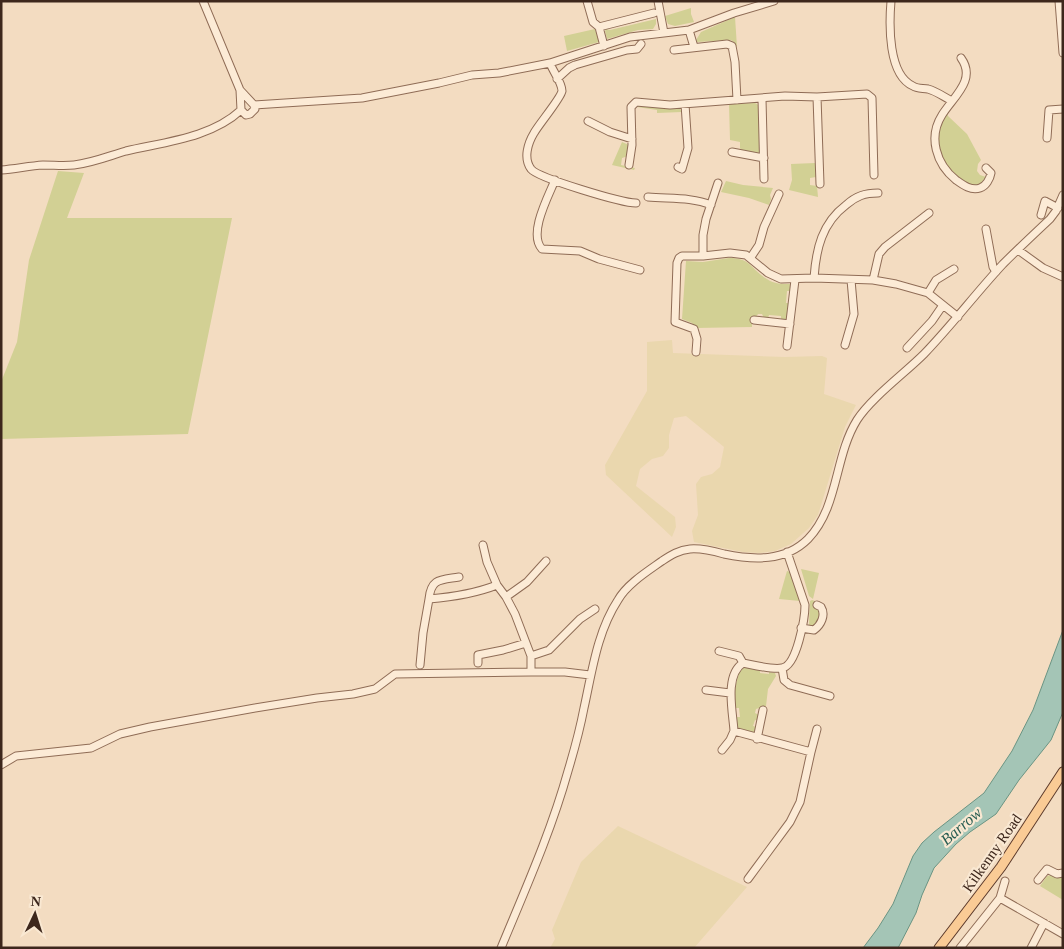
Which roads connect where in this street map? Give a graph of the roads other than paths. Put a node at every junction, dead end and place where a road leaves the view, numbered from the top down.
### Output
1 (204, 1) edge
2 (587, 1) edge
3 (658, 1) edge
4 (774, 1) edge
5 (892, 1) edge
6 (1059, 1) edge
7 (654, 13) dead end
8 (1062, 23) edge
9 (599, 28) junction
10 (689, 30) junction
11 (664, 33) junction
12 (641, 44) dead end
13 (604, 46) junction
14 (694, 48) junction
15 (674, 50) dead end
16 (1063, 53) edge
17 (961, 58) dead end
18 (550, 63) junction
19 (557, 78) junction
20 (240, 90) junction
21 (816, 97) junction
22 (762, 98) junction
23 (737, 100) junction
24 (952, 101) junction
25 (252, 102) junction
26 (685, 104) junction
27 (240, 108) junction
28 (1063, 109) edge
29 (588, 122) dead end
30 (1047, 138) dead end
31 (632, 139) junction
32 (732, 152) dead end
33 (764, 158) junction
34 (629, 165) dead end
35 (678, 167) dead end
36 (986, 168) dead end
37 (1, 170) edge
38 (874, 175) dead end
39 (764, 179) dead end
40 (555, 180) junction
41 (718, 183) dead end
42 (820, 184) dead end
43 (878, 193) dead end
44 (779, 194) dead end
45 (1063, 195) edge
46 (648, 197) dead end
47 (636, 204) dead end
48 (712, 205) junction
49 (1058, 208) junction
50 (928, 213) dead end
51 (1041, 216) dead end
52 (986, 229) dead end
53 (1018, 250) junction
54 (703, 256) junction
55 (751, 258) junction
56 (954, 269) dead end
57 (640, 270) dead end
58 (996, 272) junction
59 (814, 278) junction
60 (1063, 278) edge
61 (795, 280) junction
62 (851, 280) junction
63 (873, 280) junction
64 (928, 293) junction
65 (943, 305) junction
66 (958, 317) junction
67 (754, 320) dead end
68 (790, 324) junction
69 (845, 345) dead end
70 (788, 346) dead end
71 (907, 348) dead end
72 (696, 352) dead end
73 (483, 545) dead end
74 (787, 552) junction
75 (546, 562) dead end
76 (459, 577) dead end
77 (497, 585) junction
78 (506, 596) junction
79 (429, 599) junction
80 (817, 605) dead end
81 (595, 609) dead end
82 (801, 628) junction
83 (526, 643) junction
84 (719, 651) dead end
85 (531, 656) junction
86 (478, 663) dead end
87 (743, 664) junction
88 (420, 665) dead end
89 (782, 668) junction
90 (531, 672) junction
91 (590, 675) junction
92 (706, 690) dead end
93 (730, 693) junction
94 (830, 696) dead end
95 (763, 710) dead end
96 (817, 728) dead end
97 (734, 731) junction
98 (757, 739) junction
99 (722, 750) dead end
100 (811, 752) junction
101 (1, 765) edge
102 (1063, 772) edge
103 (1063, 873) edge
104 (748, 879) dead end
105 (1038, 880) dead end
106 (1005, 881) dead end
107 (1000, 898) junction
108 (1044, 923) junction
109 (1063, 934) edge
110 (500, 948) edge
111 (939, 948) edge
112 (960, 948) edge
113 (1031, 948) edge

1 - 20 street
2 - 9 street
3 - 11 street
4 - 10 street
5 - 24 street
6 - 8 street
7 - 9 street
8 - 16 street
9 - 13 street
10 - 11 street
10 - 14 street
11 - 13 street
12 - 19 street
13 - 18 street
14 - 15 street
14 - 23 street
17 - 24 street
18 - 19 street
18 - 25 street
19 - 40 street
20 - 25 street
20 - 27 street
21 - 22 street
21 - 38 street
21 - 42 street
22 - 23 street
22 - 33 street
23 - 26 street
24 - 36 street
25 - 27 street
25 - 27 street
26 - 31 street
26 - 35 street
27 - 37 street
28 - 30 street
29 - 31 street
31 - 34 street
32 - 33 street
33 - 39 street
40 - 47 street
40 - 57 street
41 - 48 street
43 - 59 street
44 - 55 street
45 - 49 street
46 - 48 street
48 - 54 street
49 - 51 street
49 - 53 street
50 - 63 street
52 - 58 street
53 - 58 street
53 - 60 street
54 - 55 street
54 - 72 street
55 - 61 street
56 - 64 street
58 - 66 street
59 - 61 street
59 - 62 street
61 - 68 street
62 - 63 street
62 - 69 street
63 - 64 street
64 - 65 street
65 - 66 street
65 - 71 street
66 - 74 street
67 - 68 street
68 - 70 street
73 - 77 street
74 - 82 street
74 - 91 street
75 - 78 street
76 - 79 street
77 - 78 street
77 - 79 street
78 - 83 street
79 - 88 street
80 - 82 street
81 - 85 street
82 - 89 street
83 - 85 street
83 - 86 street
84 - 87 street
85 - 90 street
87 - 89 street
87 - 93 street
89 - 94 street
90 - 91 street
90 - 101 street
91 - 110 street
92 - 93 street
93 - 97 street
95 - 98 street
96 - 100 street
97 - 98 street
97 - 99 street
98 - 100 street
100 - 104 street
102 - 111 main road, Kilkenny Road
103 - 105 street
106 - 107 street
107 - 108 street
107 - 112 street
108 - 109 street
108 - 113 street

